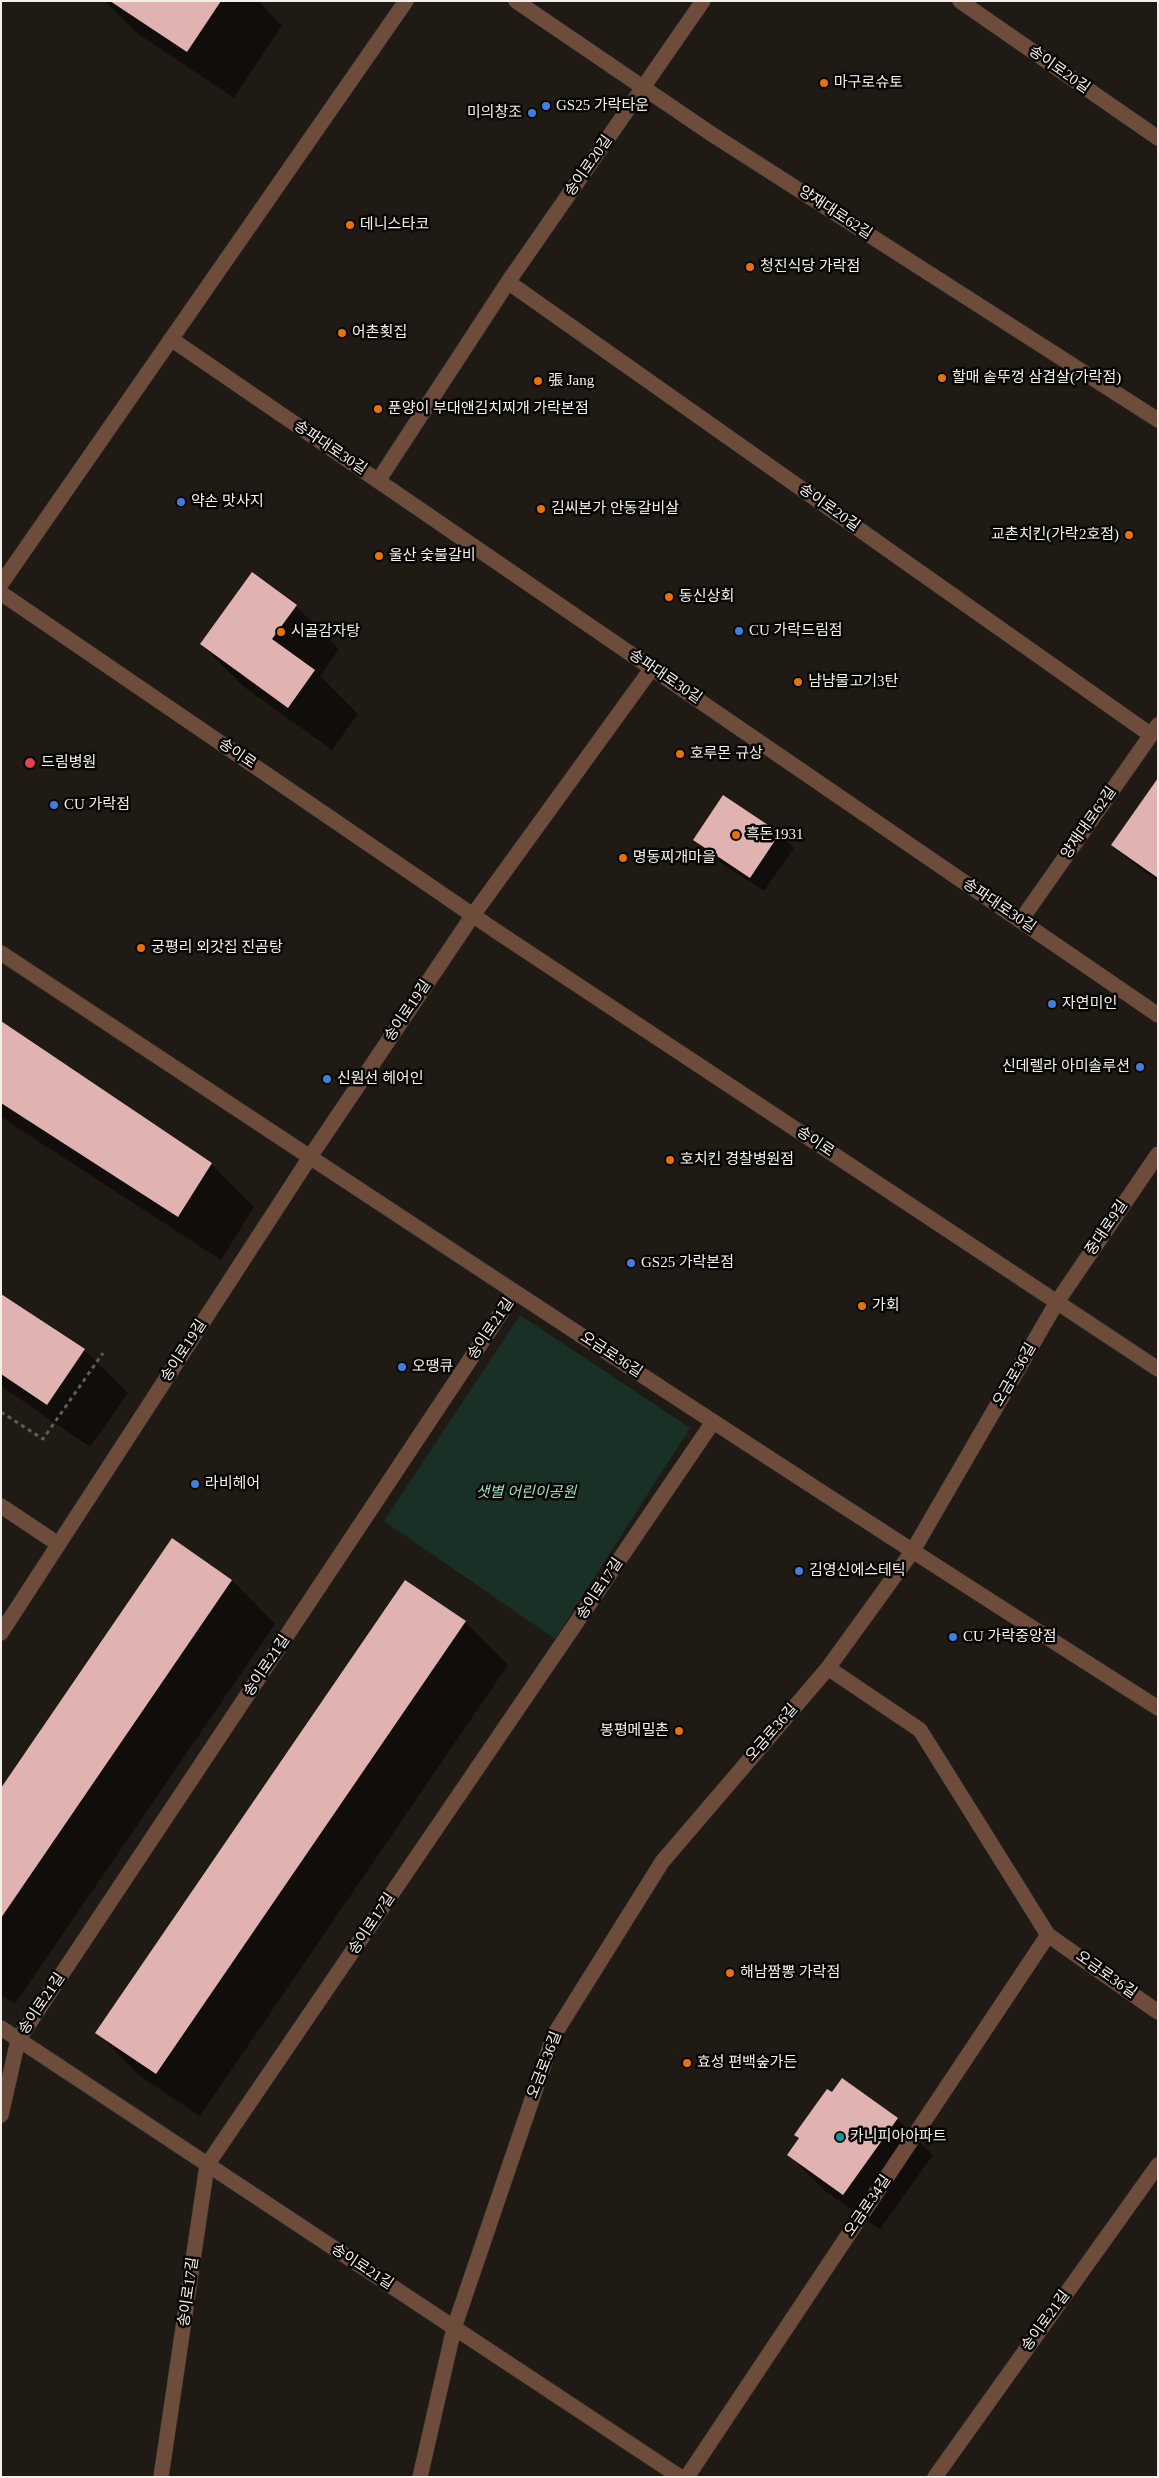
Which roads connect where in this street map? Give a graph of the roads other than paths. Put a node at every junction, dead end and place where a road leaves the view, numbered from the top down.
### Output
1 (406, 1) edge
2 (516, 1) edge
3 (703, 1) edge
4 (960, 1) edge
5 (644, 88) junction
6 (1158, 138) edge
7 (508, 282) junction
8 (171, 339) junction
9 (1158, 420) edge
10 (378, 481) junction
11 (1, 584) edge
12 (1, 593) edge
13 (652, 668) junction
14 (1154, 730) edge
15 (473, 915) junction
16 (1021, 920) junction
17 (1, 953) edge
18 (1158, 1015) edge
19 (1158, 1154) edge
20 (310, 1158) junction
21 (515, 1292) junction
22 (1057, 1302) junction
23 (1158, 1369) edge
24 (713, 1422) junction
25 (1, 1506) edge
26 (58, 1544) junction
27 (912, 1552) junction
28 (1, 1634) edge
29 (828, 1668) junction
30 (1158, 1708) edge
31 (1048, 1935) junction
32 (1158, 2012) edge
33 (1, 2028) edge
34 (18, 2040) junction
35 (1, 2115) edge
36 (207, 2165) junction
37 (1158, 2165) edge
38 (454, 2328) junction
39 (162, 2477) edge
40 (420, 2477) edge
41 (680, 2477) edge
42 (687, 2477) edge
43 (935, 2477) edge

1 - 8 street
2 - 5 street, 양재대로62길
3 - 5 street, 송이로20길
4 - 6 street, 송이로20길
5 - 7 street, 송이로20길
5 - 9 street, 양재대로62길
7 - 10 street, 송이로20길
7 - 14 street, 송이로20길
8 - 10 street, 송파대로30길
8 - 11 street
10 - 13 street, 송파대로30길
12 - 15 street, 송이로
13 - 15 street
13 - 16 street, 송파대로30길
14 - 16 street, 양재대로62길
15 - 20 street, 송이로19길
15 - 22 street, 송이로
16 - 18 street, 송파대로30길
17 - 20 street
19 - 22 street, 중대로9길
20 - 21 street, 오금로36길
20 - 26 street, 송이로19길
21 - 24 street, 오금로36길
21 - 34 street, 송이로21길
22 - 23 street, 송이로
22 - 27 street, 오금로36길
24 - 27 street, 오금로36길
24 - 36 street, 송이로17길
25 - 26 street
26 - 28 street, 송이로19길
27 - 29 street, 오금로36길
27 - 30 street, 오금로36길
29 - 31 street, 오금로36길
29 - 38 street, 오금로36길
31 - 32 street, 오금로36길
31 - 42 street, 오금로34길
33 - 34 street, 송이로21길
34 - 35 street, 송이로21길
34 - 36 street, 송이로21길
36 - 38 street, 송이로21길
36 - 39 street, 송이로17길
37 - 43 street, 송이로21길
38 - 40 street, 오금로36길
38 - 41 street, 송이로21길

